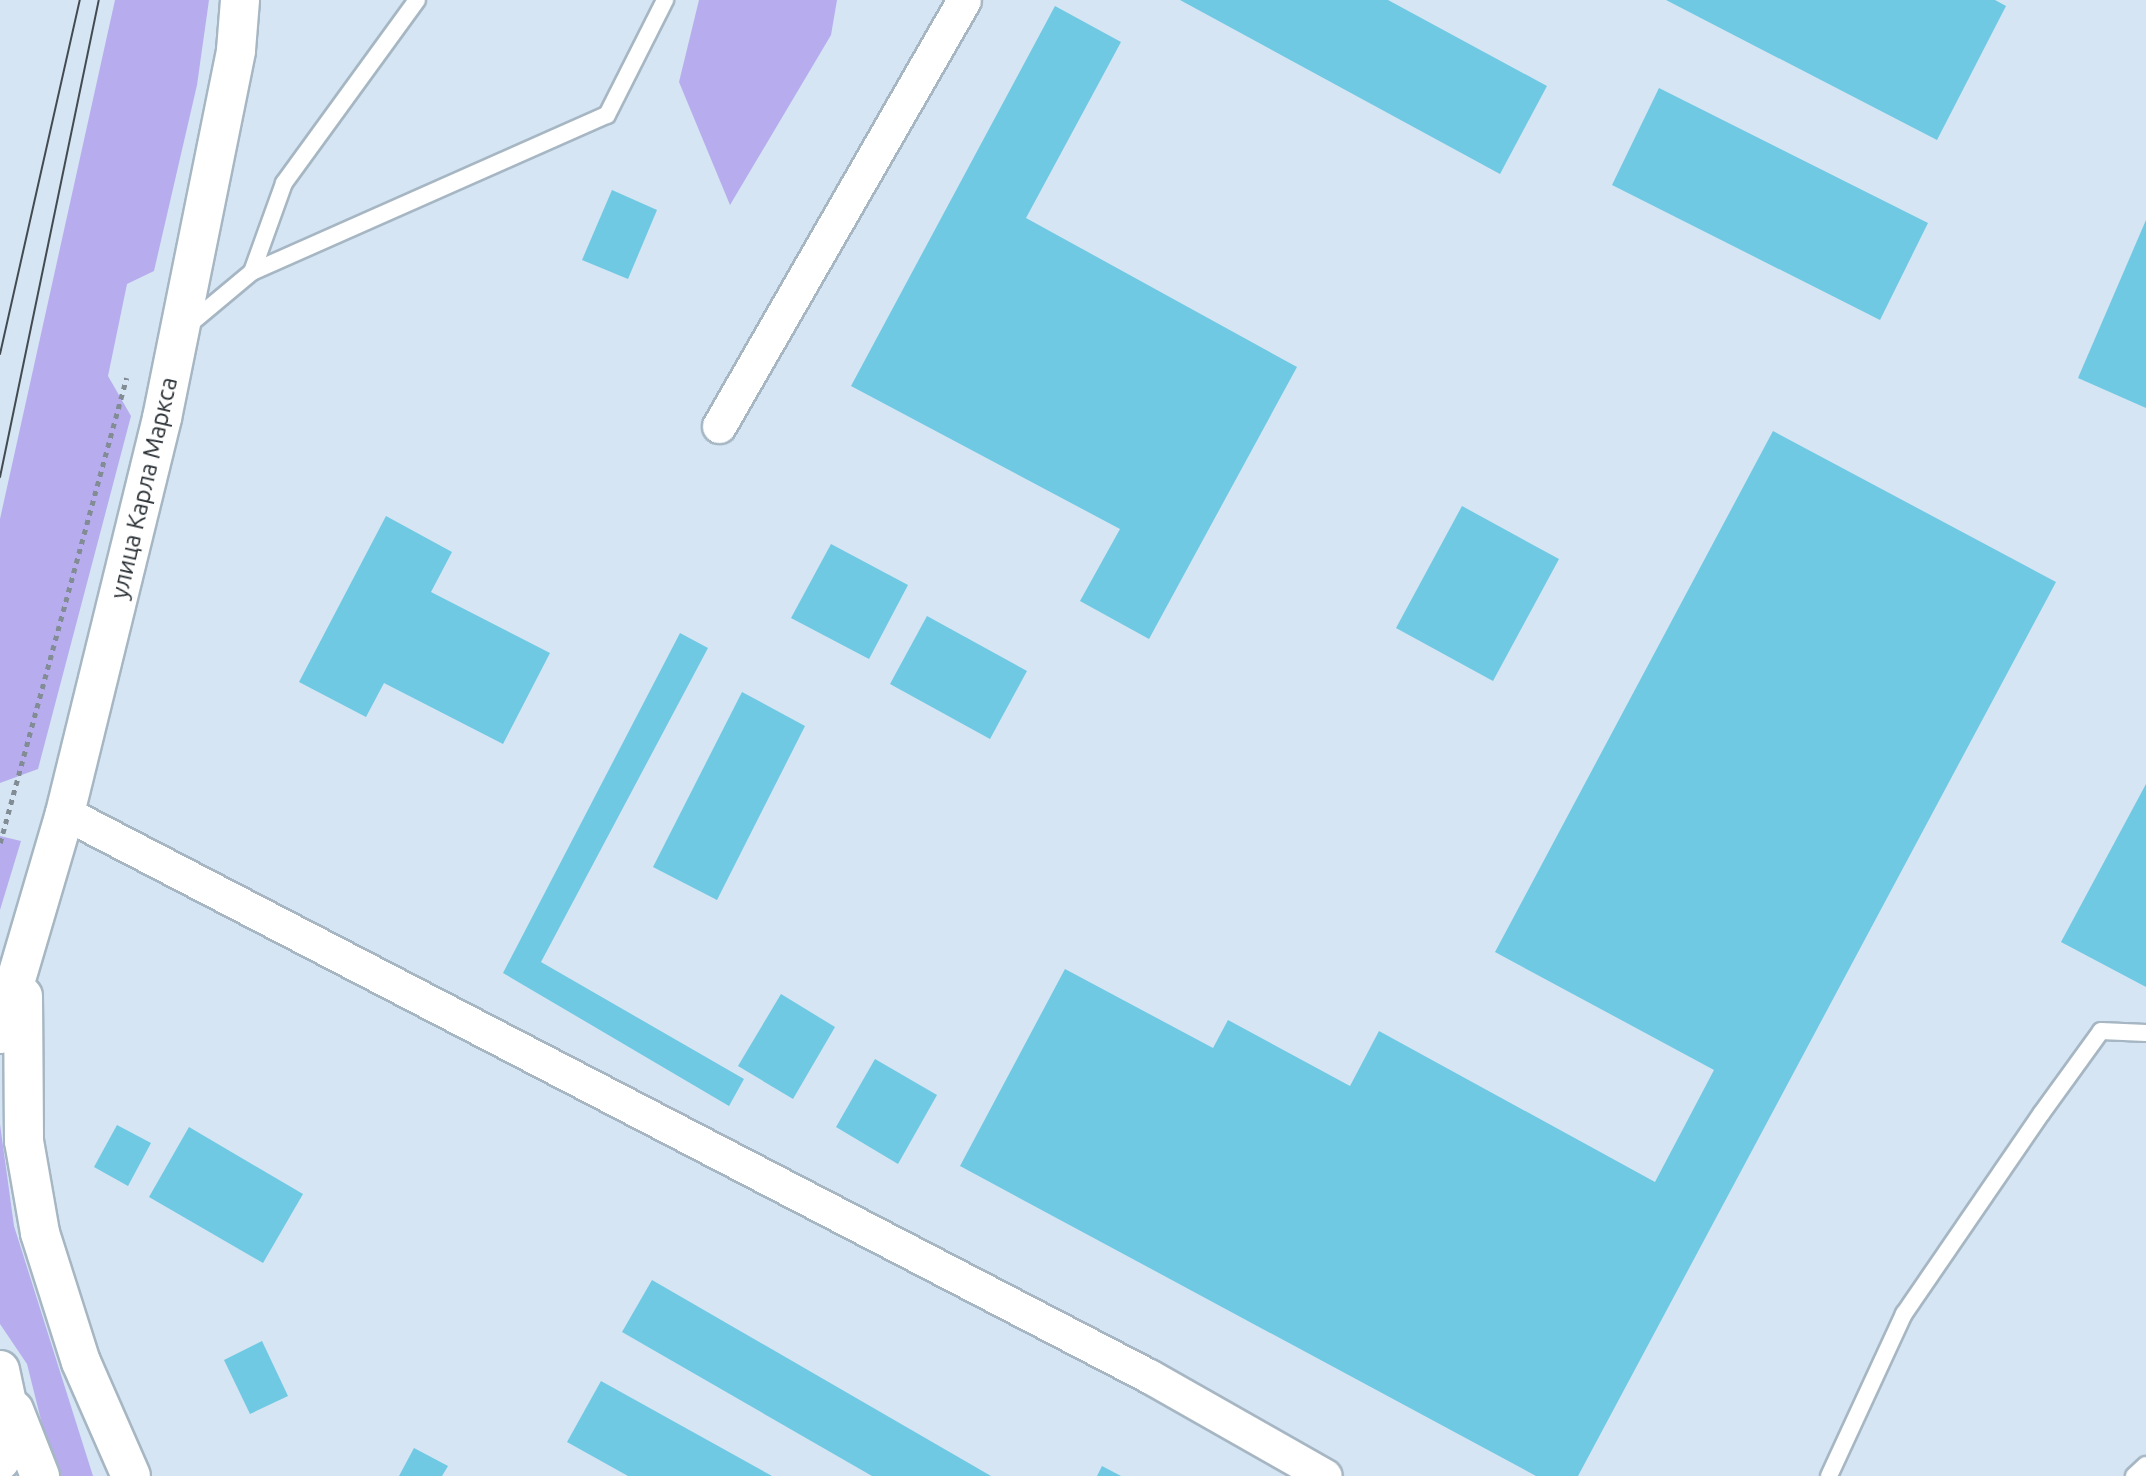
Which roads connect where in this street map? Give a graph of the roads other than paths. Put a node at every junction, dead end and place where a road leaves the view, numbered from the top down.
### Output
1 (240, 0) edge
2 (417, 0) edge
3 (665, 0) edge
4 (964, 0) edge
5 (252, 272) junction
6 (178, 334) junction
7 (719, 426) dead end
8 (65, 813) junction
9 (23, 971) junction
10 (0, 1014) edge
11 (2146, 1033) edge
12 (0, 1034) edge
13 (3, 1378) edge
14 (0, 1461) edge
15 (2146, 1465) edge
16 (40, 1476) edge
17 (131, 1476) edge
18 (1325, 1476) edge
19 (1829, 1476) edge
20 (2134, 1476) edge

1 - 6 street, улица Карла Маркса
2 - 5 lane
3 - 5 lane
4 - 7 street
5 - 6 lane
6 - 8 street, улица Карла Маркса
8 - 9 street, улица Карла Маркса
8 - 18 street
9 - 10 street, улица Карла Маркса
9 - 12 street, улица Карла Маркса
9 - 17 street
11 - 19 lane
13 - 14 street
13 - 16 street
15 - 20 lane

